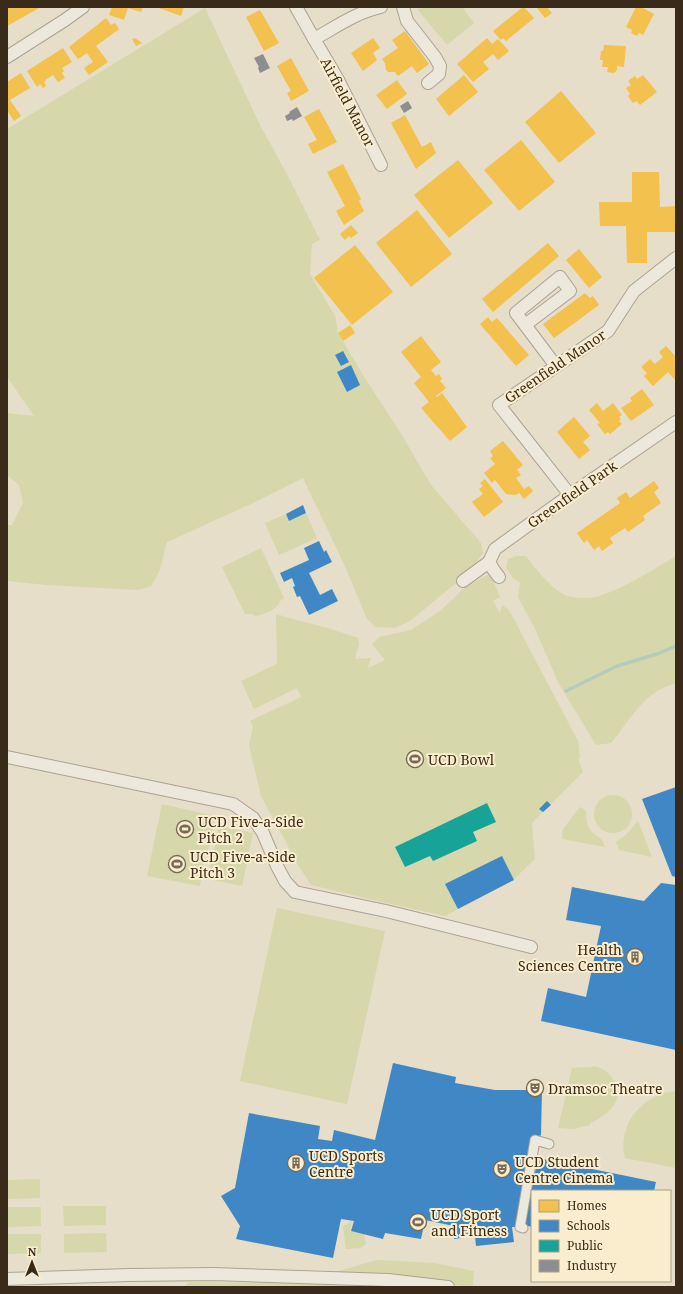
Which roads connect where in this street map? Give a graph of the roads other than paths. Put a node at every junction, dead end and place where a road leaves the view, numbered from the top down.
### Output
1 (83, 7) edge
2 (296, 7) edge
3 (381, 7) edge
4 (403, 7) edge
5 (314, 39) junction
6 (7, 57) edge
7 (428, 83) dead end
8 (381, 165) dead end
9 (676, 258) edge
10 (525, 325) dead end
11 (556, 366) junction
12 (676, 422) edge
13 (570, 495) junction
14 (489, 562) junction
15 (499, 577) dead end
16 (463, 581) dead end
17 (7, 757) edge
18 (531, 947) dead end
19 (549, 1144) dead end
20 (523, 1228) dead end
21 (7, 1279) edge
22 (448, 1287) edge

1 - 6 street
2 - 5 street, Airfield Manor
3 - 5 street
4 - 7 street
5 - 8 street, Airfield Manor
9 - 11 street, Greenfield Manor
10 - 11 street
11 - 13 street, Greenfield Manor
12 - 13 street, Greenfield Park
13 - 14 street, Greenfield Park
14 - 15 street
14 - 16 street
17 - 18 street
19 - 20 street
21 - 22 street

